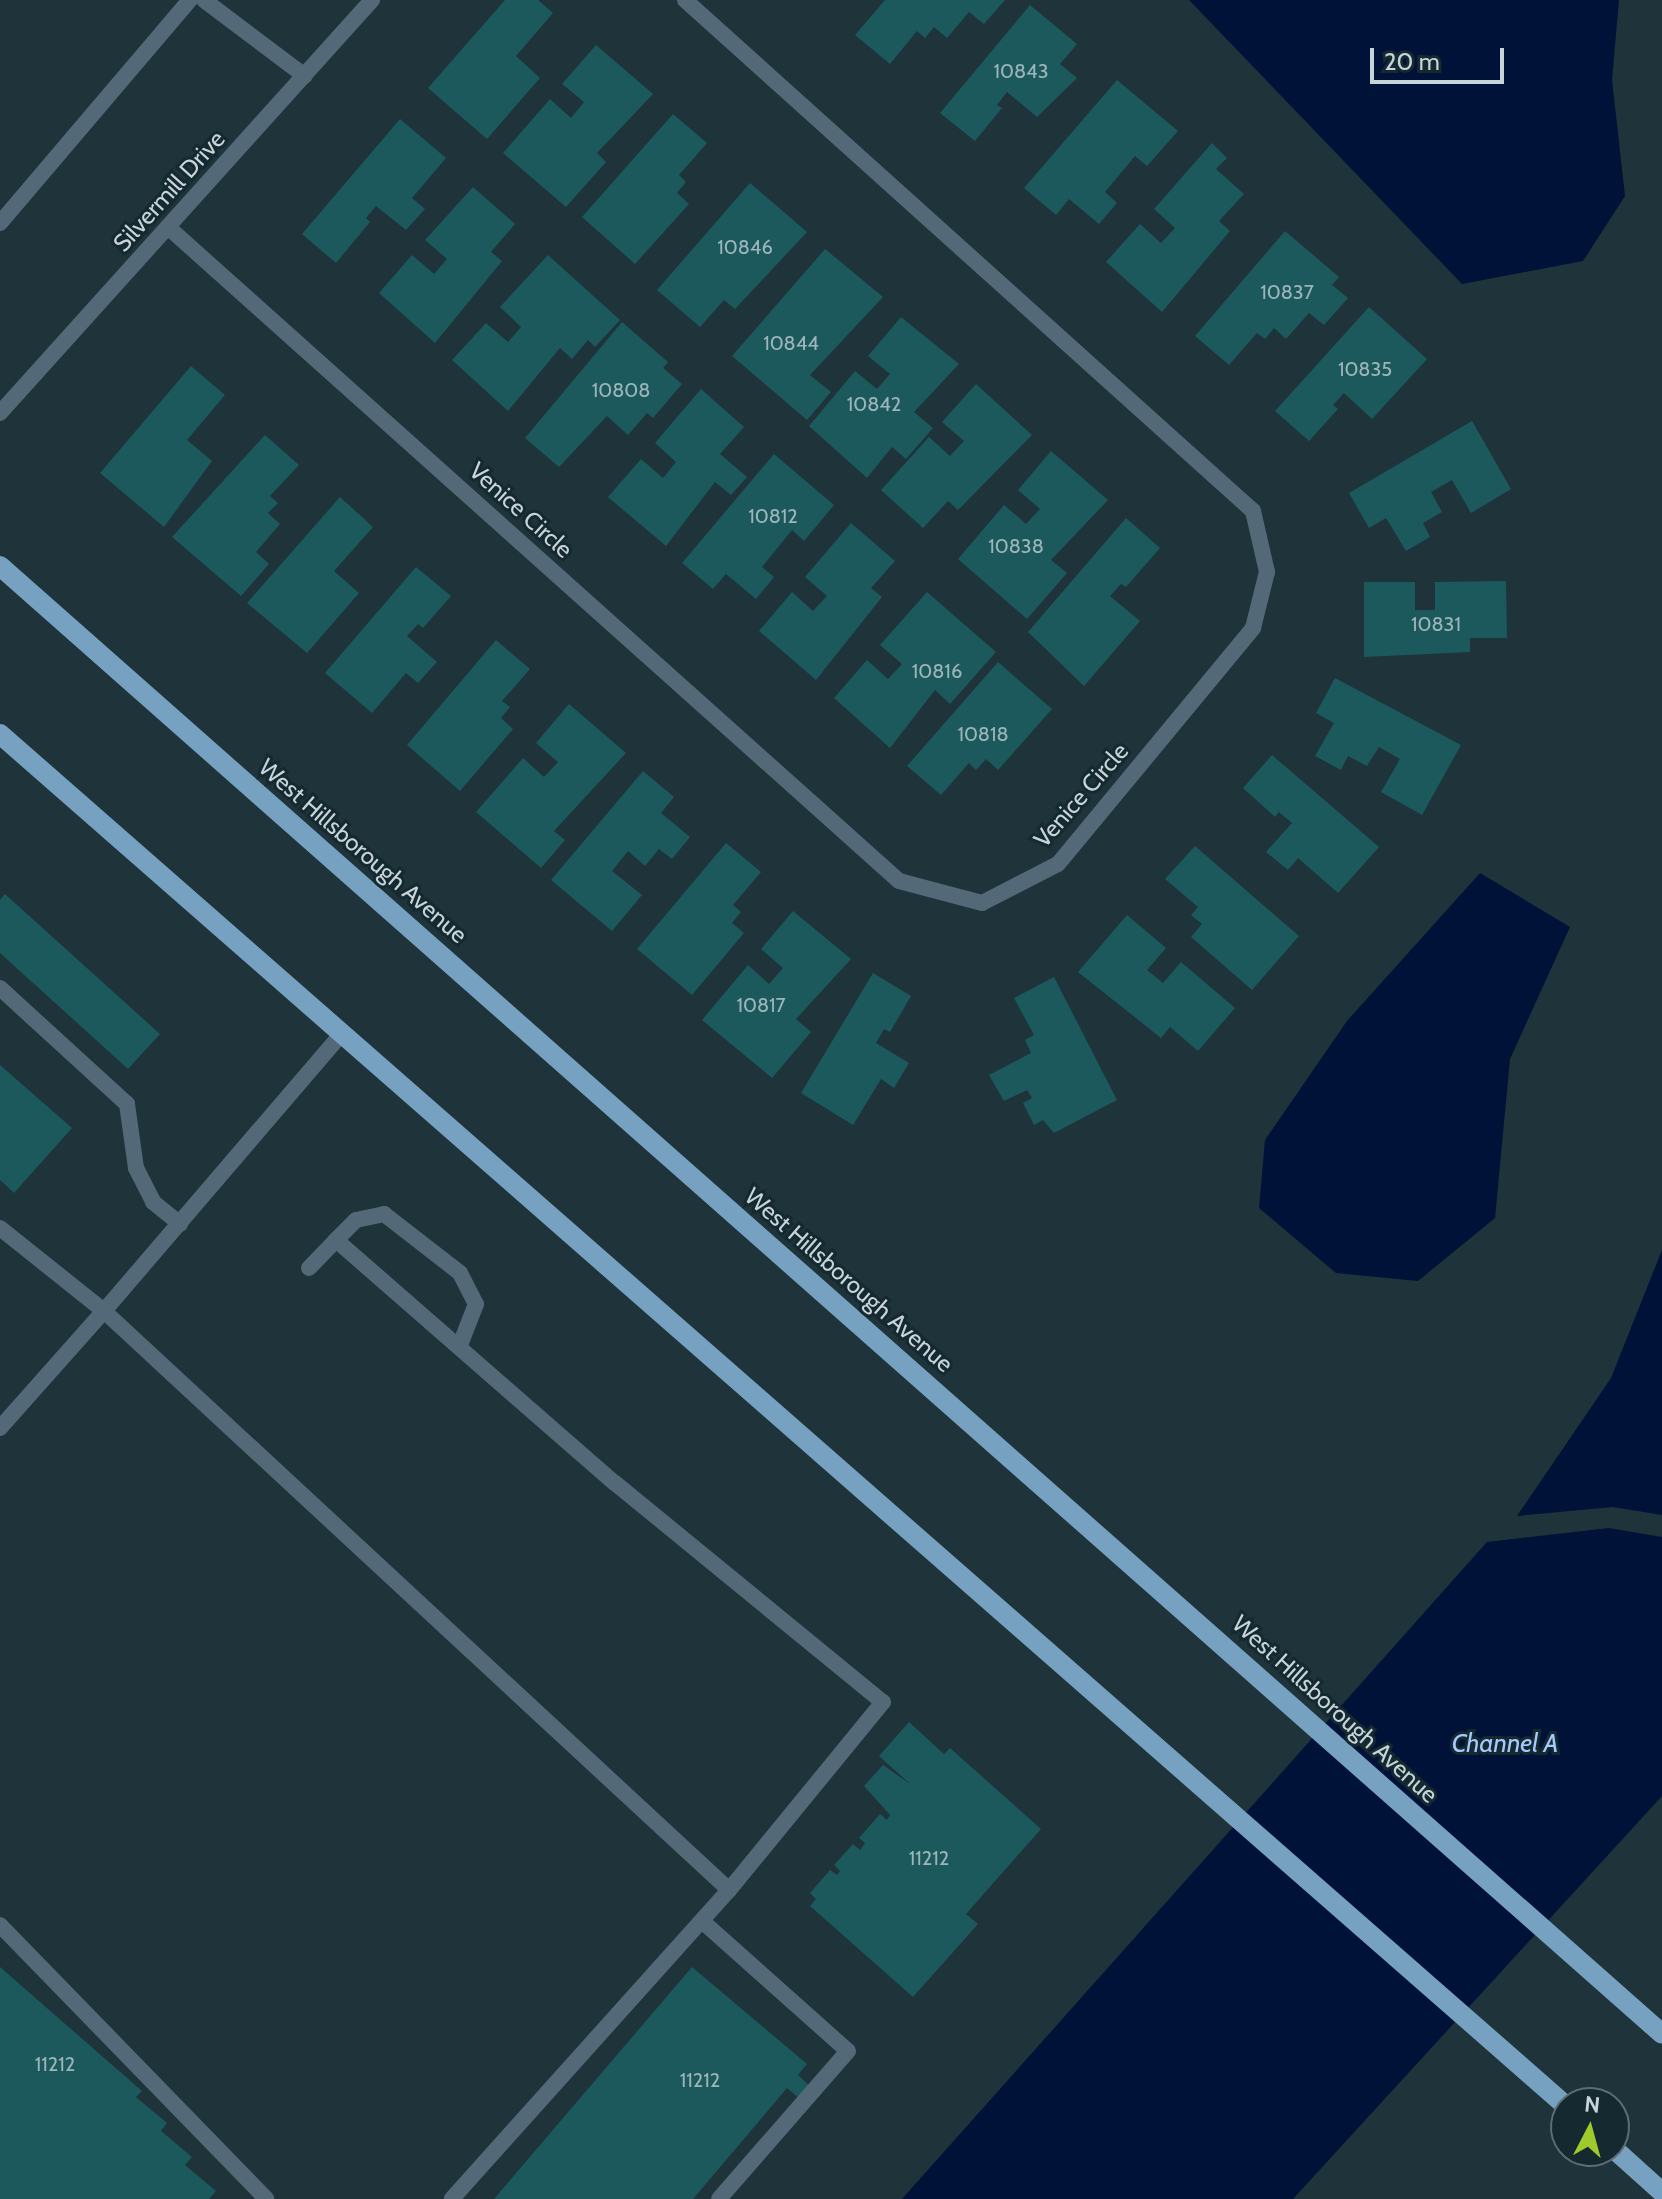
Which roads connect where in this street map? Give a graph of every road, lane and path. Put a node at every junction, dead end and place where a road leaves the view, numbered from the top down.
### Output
1 (190, 0) edge
2 (204, 0) edge
3 (372, 0) edge
4 (685, 0) edge
5 (305, 76) junction
6 (0, 223) edge
7 (169, 228) junction
8 (0, 413) edge
9 (0, 566) edge
10 (0, 734) edge
11 (0, 988) edge
12 (342, 1033) junction
13 (180, 1224) junction
14 (1, 1231) edge
15 (336, 1240) junction
16 (309, 1268) dead end
17 (104, 1311) junction
18 (460, 1345) junction
19 (0, 1428) edge
20 (729, 1890) junction
21 (702, 1921) junction
22 (0, 1925) edge
23 (1662, 2034) edge
24 (1550, 2092) edge
25 (1630, 2163) edge
26 (1662, 2192) edge
27 (266, 2199) edge
28 (452, 2199) edge
29 (719, 2199) edge

1 - 6 street
2 - 5 street
3 - 5 street, Silvermill Drive
4 - 7 street, Venice Circle
5 - 7 street, Silvermill Drive
7 - 8 street, Silvermill Drive
9 - 23 main road, West Hillsborough Avenue
10 - 12 main road
11 - 13 street
12 - 13 street
12 - 24 main road
13 - 17 street
14 - 17 street
15 - 16 street
15 - 18 street
15 - 18 street
17 - 19 street
17 - 20 street
18 - 20 street
20 - 21 street
21 - 28 street
21 - 29 street
22 - 27 street
25 - 26 main road

